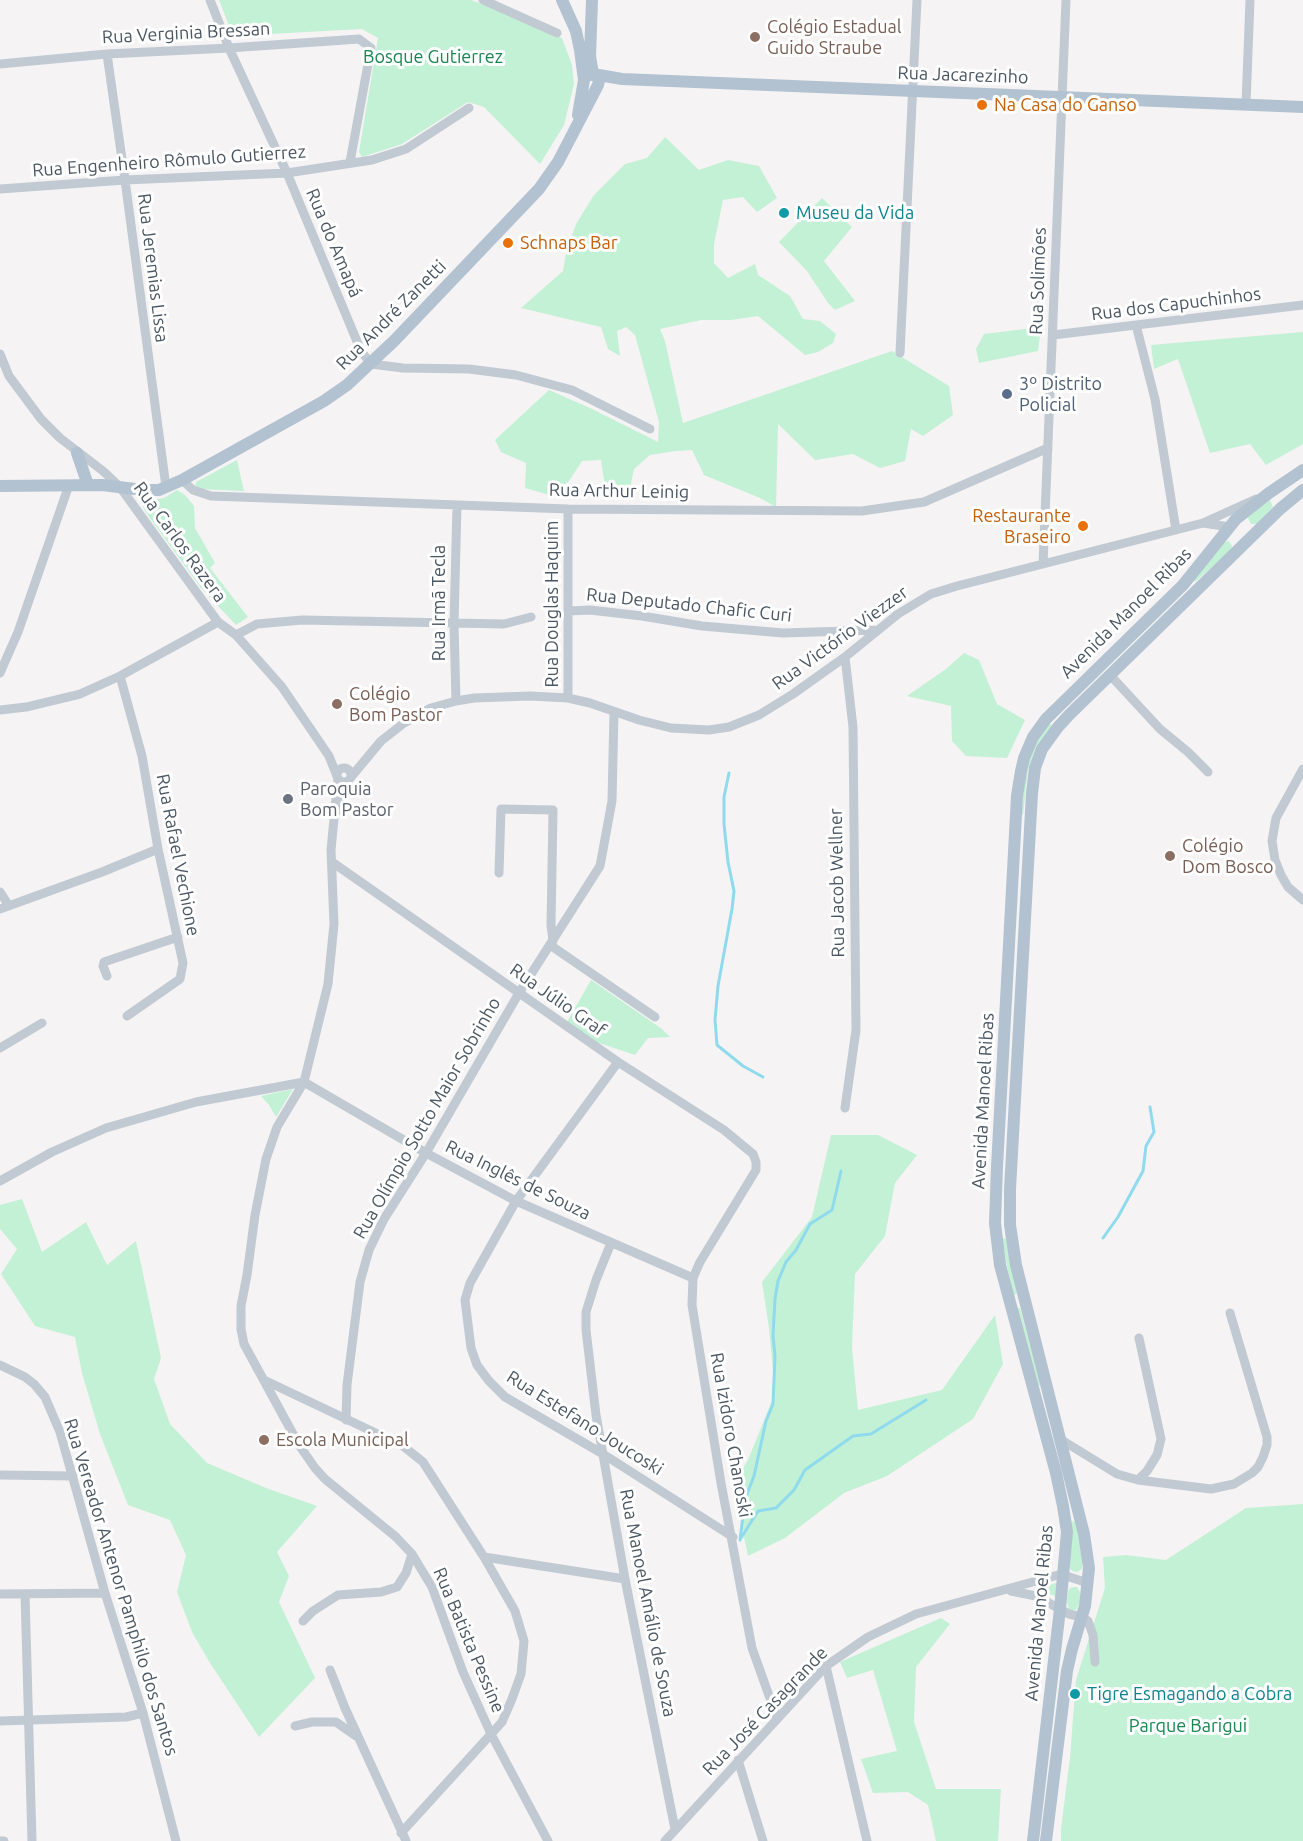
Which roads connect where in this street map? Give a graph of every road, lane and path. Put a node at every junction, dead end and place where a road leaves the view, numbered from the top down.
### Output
1 (210, 0) edge
2 (483, 0) edge
3 (562, 0) edge
4 (592, 0) edge
5 (917, 0) edge
6 (1066, 0) edge
7 (1250, 0) edge
8 (557, 33) dead end
9 (229, 48) junction
10 (107, 54) junction
11 (0, 64) edge
12 (592, 81) junction
13 (913, 91) junction
14 (1062, 97) junction
15 (1246, 104) junction
16 (1303, 107) edge
17 (470, 108) dead end
18 (350, 162) junction
19 (287, 173) junction
20 (125, 180) junction
21 (0, 189) edge
22 (1303, 305) edge
23 (1136, 325) junction
24 (1053, 335) junction
25 (900, 353) dead end
26 (0, 354) edge
27 (371, 364) junction
28 (650, 429) dead end
29 (1048, 448) junction
30 (78, 453) junction
31 (1303, 470) edge
32 (182, 480) junction
33 (69, 485) junction
34 (88, 485) junction
35 (0, 486) edge
36 (120, 487) junction
37 (166, 488) junction
38 (1303, 490) edge
39 (1269, 493) junction
40 (457, 506) junction
41 (568, 509) junction
42 (1280, 509) junction
43 (1203, 523) junction
44 (1230, 527) junction
45 (1176, 530) junction
46 (1257, 531) junction
47 (1043, 564) junction
48 (569, 610) junction
49 (531, 617) dead end
50 (218, 622) junction
51 (454, 624) junction
52 (878, 630) junction
53 (236, 635) junction
54 (845, 657) junction
55 (0, 674) edge
56 (1110, 675) junction
57 (120, 676) junction
58 (568, 698) junction
59 (456, 701) junction
60 (0, 710) edge
61 (614, 712) junction
62 (368, 754) junction
63 (1303, 768) edge
64 (1208, 772) dead end
65 (341, 773) junction
66 (350, 778) junction
67 (333, 828) junction
68 (158, 849) junction
69 (332, 862) junction
70 (499, 873) dead end
71 (0, 892) edge
72 (1302, 897) edge
73 (4, 908) edge
74 (1011, 917) junction
75 (1025, 919) junction
76 (178, 937) junction
77 (552, 943) junction
78 (1009, 953) junction
79 (1023, 957) junction
80 (107, 976) dead end
81 (519, 993) junction
82 (127, 1016) dead end
83 (655, 1017) dead end
84 (42, 1023) dead end
85 (0, 1048) edge
86 (618, 1062) junction
87 (304, 1082) junction
88 (845, 1108) dead end
89 (426, 1153) junction
90 (997, 1167) junction
91 (756, 1170) joint
92 (0, 1181) edge
93 (1010, 1189) junction
94 (516, 1201) junction
95 (611, 1243) junction
96 (693, 1278) junction
97 (1230, 1313) dead end
98 (1139, 1338) dead end
99 (0, 1365) edge
100 (264, 1380) junction
101 (346, 1420) junction
102 (1042, 1421) junction
103 (1060, 1440) junction
104 (603, 1454) junction
105 (1056, 1473) junction
106 (0, 1475) edge
107 (73, 1476) junction
108 (1138, 1479) junction
109 (1074, 1494) junction
110 (733, 1537) junction
111 (412, 1554) junction
112 (484, 1557) junction
113 (1063, 1575) junction
114 (625, 1579) junction
115 (1088, 1583) junction
116 (1005, 1590) junction
117 (105, 1593) junction
118 (0, 1594) edge
119 (25, 1594) junction
120 (1060, 1609) junction
121 (1082, 1617) junction
122 (303, 1621) dead end
123 (1095, 1662) dead end
124 (826, 1666) junction
125 (330, 1670) dead end
126 (143, 1713) junction
127 (777, 1718) junction
128 (27, 1720) junction
129 (0, 1721) edge
130 (295, 1726) dead end
131 (491, 1734) junction
132 (358, 1738) junction
133 (738, 1760) junction
134 (675, 1829) junction
135 (404, 1838) edge
136 (32, 1841) edge
137 (176, 1841) edge
138 (393, 1841) edge
139 (548, 1841) edge
140 (665, 1841) edge
141 (763, 1841) edge
142 (867, 1841) edge
143 (1033, 1841) edge
144 (1046, 1841) edge

1 - 9 street, Rua do Amapá
2 - 8 street
3 - 12 main road
4 - 12 main road
5 - 13 street
6 - 14 street, Rua Solimões
7 - 15 street
9 - 10 street, Rua Verginia Bressan
9 - 18 street, Rua Verginia Bressan
9 - 19 street, Rua do Amapá
10 - 11 street, Rua Verginia Bressan
10 - 20 street, Rua Jeremias Lissa
12 - 13 main road, Rua Jacarezinho
12 - 27 main road, Rua André Zanetti
13 - 14 main road, Rua Jacarezinho
13 - 25 street
14 - 15 main road, Rua Jacarezinho
14 - 24 street, Rua Solimões
15 - 16 main road, Rua Jacarezinho
17 - 18 street, Rua Engenheiro Rômulo Gutierrez
18 - 19 street, Rua Engenheiro Rômulo Gutierrez
19 - 20 street, Rua Engenheiro Rômulo Gutierrez
19 - 27 street, Rua do Amapá
20 - 21 street, Rua Engenheiro Rômulo Gutierrez
20 - 37 street, Rua Jeremias Lissa
22 - 23 street, Rua dos Capuchinhos
23 - 24 street, Rua dos Capuchinhos
23 - 45 street
24 - 29 street, Rua Solimões
26 - 30 street, Rua Carlos Razera
27 - 28 street
27 - 32 main road, Rua André Zanetti
29 - 41 street, Rua Arthur Leinig
29 - 47 street, Rua Solimões
30 - 34 main road
30 - 36 street, Rua Carlos Razera
31 - 39 main road, Avenida Manoel Ribas
32 - 37 main road, Rua André Zanetti
32 - 40 street, Rua Arthur Leinig
33 - 34 main road
33 - 35 main road
33 - 55 street
34 - 36 main road
36 - 37 main road, Rua André Zanetti
36 - 50 street, Rua Carlos Razera
38 - 42 main road, Avenida Manoel Ribas
39 - 42 main road
39 - 43 street, Rua Victório Viezzer
39 - 44 main road, Avenida Manoel Ribas
40 - 41 street, Rua Arthur Leinig
40 - 51 street, Rua Irmã Tecla
41 - 48 street, Rua Douglas Haquim
42 - 46 main road, Avenida Manoel Ribas
43 - 44 street, Rua Victório Viezzer
43 - 45 street, Rua Victório Viezzer
44 - 46 main road
44 - 74 main road, Avenida Manoel Ribas
45 - 47 street, Rua Victório Viezzer
46 - 56 main road, Avenida Manoel Ribas
47 - 52 street, Rua Victório Viezzer
48 - 52 street, Rua Deputado Chafic Curi
48 - 58 street, Rua Douglas Haquim
49 - 51 street
50 - 53 street, Rua Carlos Razera
50 - 57 street
51 - 53 street
51 - 59 street, Rua Irmã Tecla
52 - 54 street, Rua Victório Viezzer
53 - 65 street, Rua Carlos Razera
54 - 61 street, Rua Victório Viezzer
54 - 88 street, Rua Jacob Wellner
56 - 64 street
56 - 75 main road, Avenida Manoel Ribas
57 - 60 street
57 - 68 street, Rua Rafael Vechione
58 - 59 street, Rua Victório Viezzer
58 - 61 street, Rua Victório Viezzer
59 - 62 street, Rua Victório Viezzer
61 - 77 street, Rua Olímpio Sotto Maior Sobrinho
62 - 65 street, Rua Victório Viezzer
62 - 66 street, Rua Victório Viezzer
63 - 72 street
65 - 66 street, Rua Carlos Razera
65 - 67 street, Rua Victório Viezzer
66 - 67 street, Rua Victório Viezzer
67 - 69 street, Rua Victório Viezzer
68 - 73 street
68 - 76 street, Rua Rafael Vechione
69 - 81 street, Rua Júlio Graf
69 - 87 street, Rua Victório Viezzer
70 - 77 street
71 - 73 street
74 - 75 main road
74 - 78 main road, Avenida Manoel Ribas
75 - 79 main road, Avenida Manoel Ribas
76 - 80 street
76 - 82 street, Rua Rafael Vechione
77 - 81 street, Rua Olímpio Sotto Maior Sobrinho
77 - 83 street
78 - 79 main road
78 - 90 main road, Avenida Manoel Ribas
79 - 93 main road, Avenida Manoel Ribas
81 - 86 street, Rua Júlio Graf
81 - 89 street, Rua Olímpio Sotto Maior Sobrinho
84 - 85 street
86 - 91 street, Rua Júlio Graf
86 - 94 street, Rua Estefano Joucoski
87 - 89 street, Rua Inglês de Souza
87 - 92 street
87 - 100 street, Rua Batista Pessine
89 - 94 street, Rua Inglês de Souza
89 - 101 street, Rua Olímpio Sotto Maior Sobrinho
90 - 93 main road
90 - 102 main road, Avenida Manoel Ribas
91 - 96 street, Rua Izidoro Chanoski
93 - 103 main road, Avenida Manoel Ribas
94 - 95 street, Rua Inglês de Souza
94 - 104 street, Rua Estefano Joucoski
95 - 96 street, Rua Inglês de Souza
95 - 104 street, Rua Manoel Amálio de Souza
96 - 110 street, Rua Izidoro Chanoski
97 - 108 street
98 - 108 street
99 - 107 street, Rua Vereador Antenor Pamphilo dos Santos
100 - 101 street
100 - 111 street, Rua Batista Pessine
101 - 112 street
102 - 103 main road
102 - 105 main road, Avenida Manoel Ribas
103 - 108 street
103 - 109 main road, Avenida Manoel Ribas
104 - 110 street, Rua Estefano Joucoski
104 - 114 street, Rua Manoel Amálio de Souza
105 - 109 main road
105 - 113 main road, Avenida Manoel Ribas
106 - 107 street
107 - 117 street, Rua Vereador Antenor Pamphilo dos Santos
109 - 115 main road, Avenida Manoel Ribas
110 - 127 street, Rua Izidoro Chanoski
111 - 122 street
111 - 131 street, Rua Batista Pessine
112 - 114 street
112 - 131 street
113 - 115 street
113 - 116 street, Rua José Casagrande
113 - 120 main road, Avenida Manoel Ribas
114 - 134 street, Rua Manoel Amálio de Souza
115 - 121 main road, Avenida Manoel Ribas
116 - 120 street, Rua José Casagrande
116 - 124 street, Rua José Casagrande
117 - 119 street
117 - 126 street, Rua Vereador Antenor Pamphilo dos Santos
118 - 119 street
119 - 128 street
120 - 121 street, Rua José Casagrande
120 - 143 main road, Avenida Manoel Ribas
121 - 123 street
121 - 144 main road, Avenida Manoel Ribas
124 - 127 street, Rua José Casagrande
124 - 142 street
125 - 132 street
126 - 128 street
126 - 137 street, Rua Vereador Antenor Pamphilo dos Santos
127 - 133 street, Rua José Casagrande
128 - 129 street
128 - 136 street
130 - 132 street
131 - 135 street
131 - 139 street, Rua Batista Pessine
132 - 135 street
133 - 134 street, Rua José Casagrande
133 - 141 street
134 - 140 street, Rua José Casagrande
135 - 138 street

